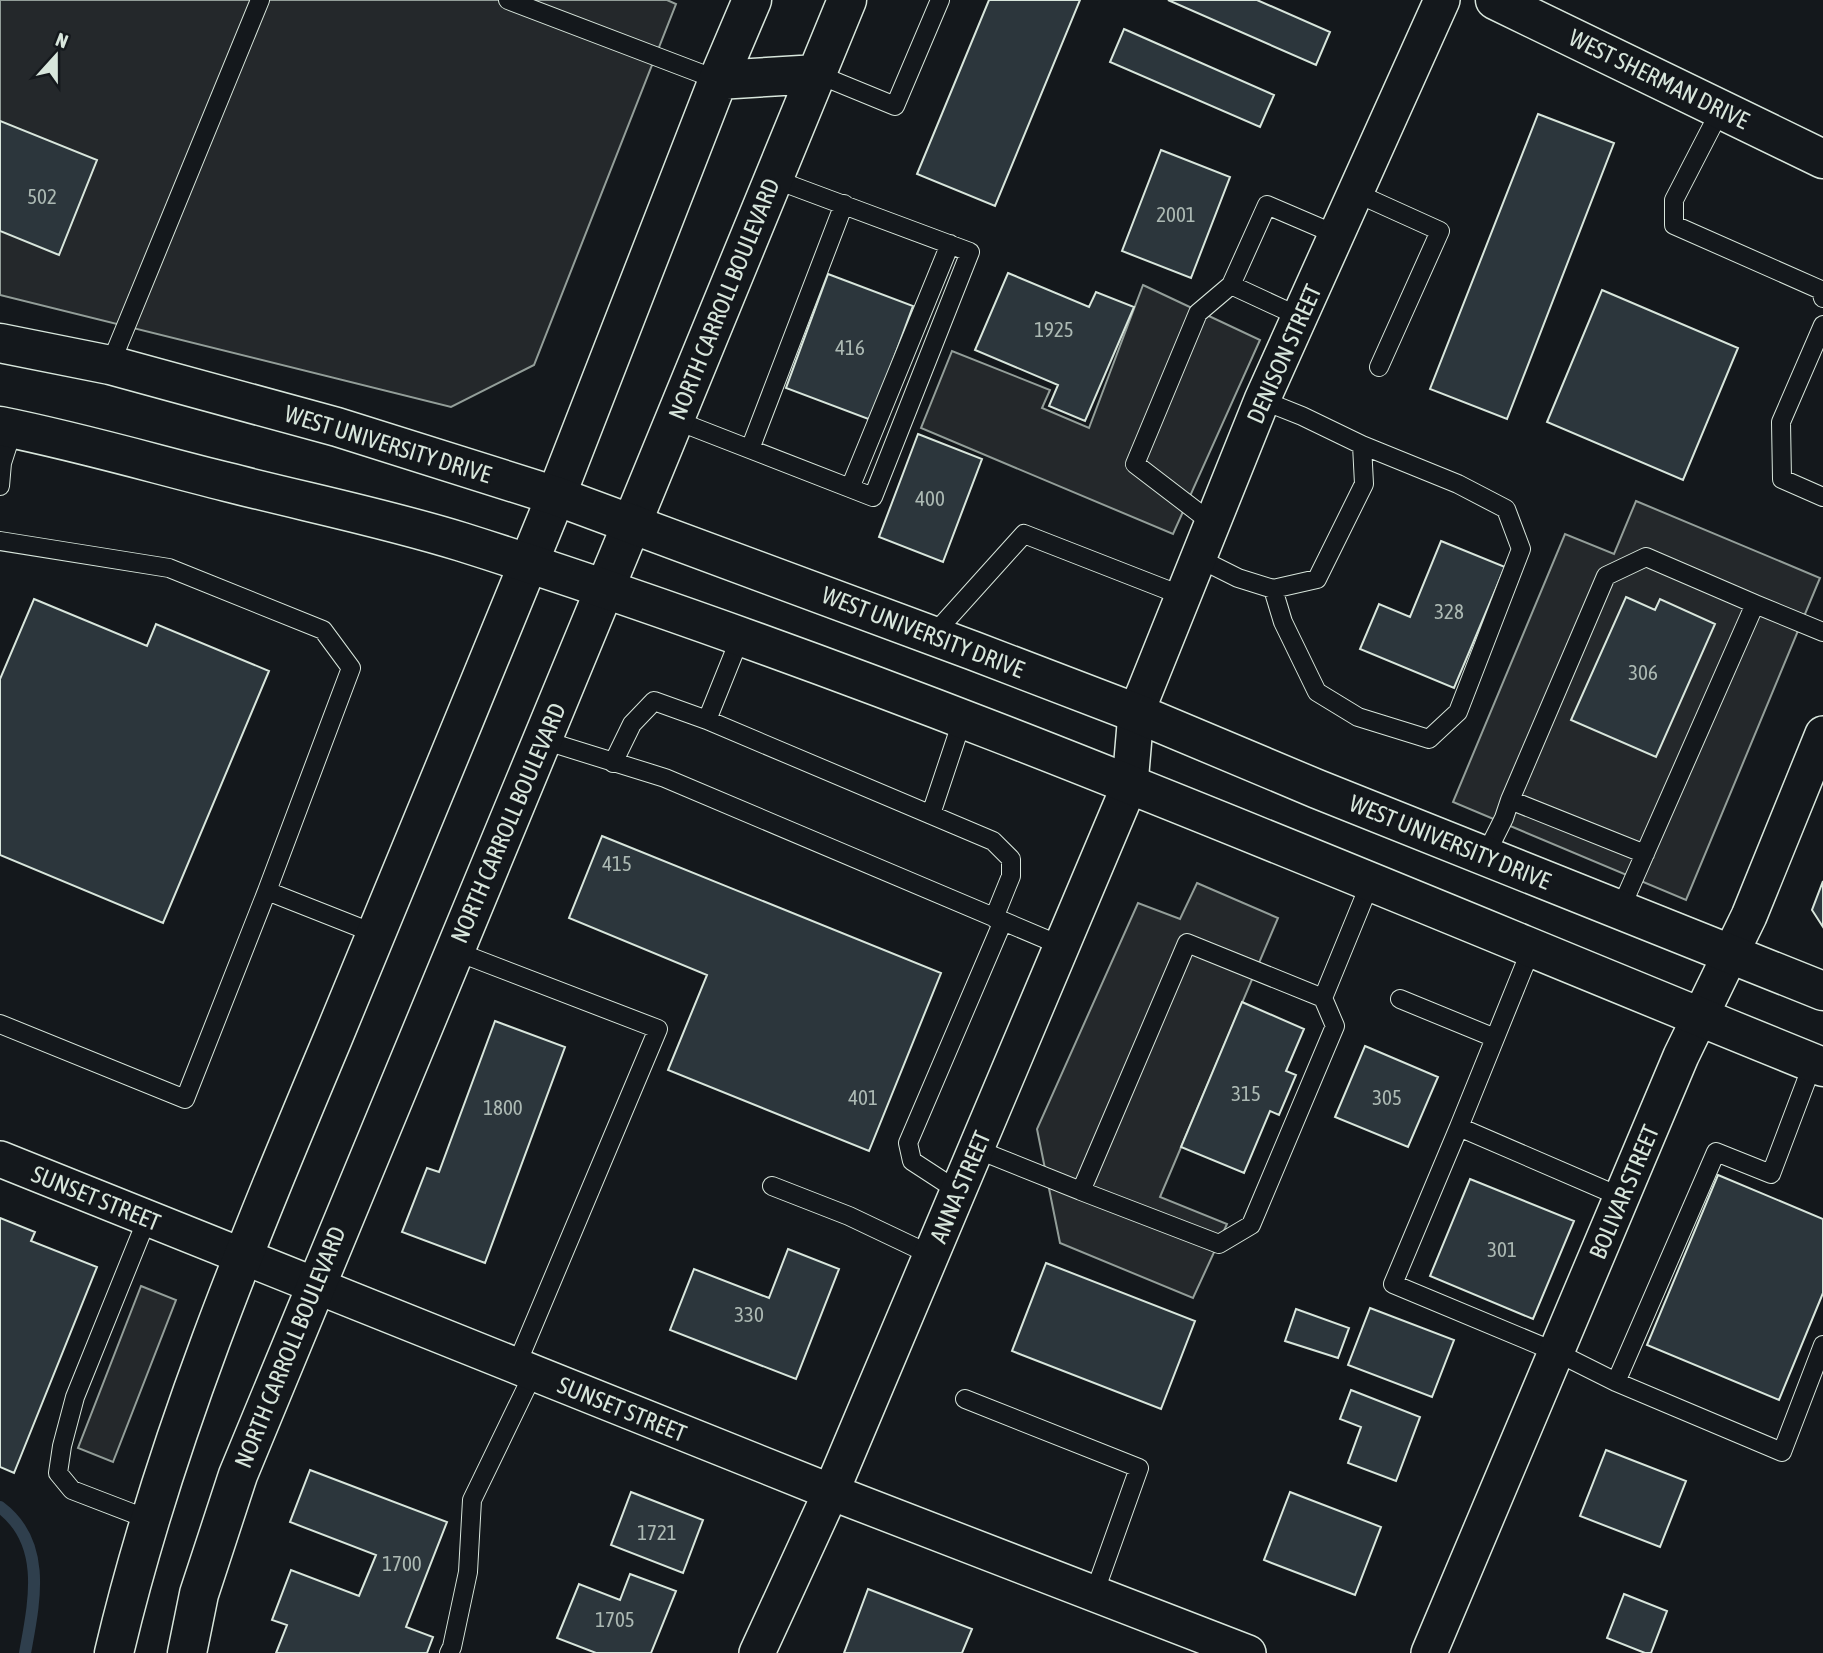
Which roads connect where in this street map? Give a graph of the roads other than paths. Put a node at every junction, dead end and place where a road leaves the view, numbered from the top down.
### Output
1 (260, 0) edge
2 (508, 0) edge
3 (752, 0) edge
4 (847, 0) edge
5 (940, 0) edge
6 (1442, 0) edge
7 (1495, 0) edge
8 (817, 74) junction
9 (718, 80) junction
10 (1721, 109) junction
11 (1823, 159) edge
12 (774, 179) junction
13 (1356, 193) junction
14 (844, 204) junction
15 (1337, 234) junction
16 (950, 244) junction
17 (1231, 285) junction
18 (1823, 298) edge
19 (1300, 317) junction
20 (1823, 325) edge
21 (0, 343) edge
22 (110, 365) junction
23 (1379, 367) dead end
24 (1262, 400) junction
25 (675, 420) junction
26 (7, 427) edge
27 (1362, 445) junction
28 (750, 449) junction
29 (0, 486) edge
30 (850, 488) junction
31 (556, 496) junction
32 (1823, 497) edge
33 (632, 523) junction
34 (1212, 523) junction
35 (0, 541) edge
36 (1199, 558) junction
37 (528, 564) junction
38 (605, 589) junction
39 (1273, 589) junction
40 (1183, 596) junction
41 (1755, 604) junction
42 (1823, 632) edge
43 (933, 635) junction
44 (740, 638) junction
45 (1136, 713) junction
46 (963, 718) junction
47 (707, 720) junction
48 (1823, 734) edge
49 (543, 740) junction
50 (613, 763) junction
51 (1130, 784) junction
52 (1510, 800) junction
53 (931, 814) junction
54 (1645, 854) junction
55 (1486, 856) junction
56 (1371, 881) junction
57 (267, 891) junction
58 (1620, 910) junction
59 (999, 919) junction
60 (376, 934) junction
61 (1062, 946) junction
62 (1532, 947) junction
63 (455, 951) junction
64 (1732, 954) junction
65 (1823, 991) edge
66 (1323, 998) junction
67 (1400, 999) dead end
68 (1701, 1016) junction
69 (0, 1024) edge
70 (1495, 1038) junction
71 (1818, 1065) edge
72 (1459, 1127) junction
73 (976, 1149) junction
74 (0, 1159) edge
75 (772, 1186) dead end
76 (958, 1191) junction
77 (1081, 1191) junction
78 (1621, 1197) junction
79 (147, 1219) junction
80 (931, 1255) junction
81 (243, 1256) junction
82 (315, 1286) junction
83 (1823, 1345) edge
84 (1556, 1352) junction
85 (524, 1370) junction
86 (1817, 1380) edge
87 (1616, 1382) junction
88 (965, 1399) dead end
89 (831, 1492) junction
90 (150, 1520) junction
91 (1094, 1594) junction
92 (114, 1653) edge
93 (187, 1653) edge
94 (449, 1653) edge
95 (757, 1653) edge
96 (1248, 1653) edge
97 (1429, 1653) edge

1 - 22 lane
2 - 9 lane
3 - 9 main road
4 - 8 main road, NORTH CARROLL BOULEVARD
5 - 8 lane
6 - 13 street, DENISON STREET
7 - 10 main road, WEST SHERMAN DRIVE
8 - 9 main road
8 - 12 main road, NORTH CARROLL BOULEVARD
9 - 31 main road
10 - 11 main road, WEST SHERMAN DRIVE
10 - 18 lane
12 - 14 lane
12 - 25 main road, NORTH CARROLL BOULEVARD
13 - 15 street, DENISON STREET
13 - 23 lane
14 - 16 lane
14 - 28 lane
15 - 17 lane
15 - 19 street, DENISON STREET
16 - 30 lane
16 - 30 lane
17 - 19 lane
17 - 34 lane
19 - 24 street, DENISON STREET
20 - 32 lane
21 - 22 main road, WEST UNIVERSITY DRIVE
22 - 31 main road, WEST UNIVERSITY DRIVE
24 - 27 lane
24 - 34 street, DENISON STREET
25 - 28 lane
25 - 33 main road, NORTH CARROLL BOULEVARD
26 - 29 lane
26 - 37 main road
27 - 39 lane
27 - 39 lane
28 - 30 lane
31 - 33 main road, WEST UNIVERSITY DRIVE
31 - 37 main road
33 - 38 main road, NORTH CARROLL BOULEVARD
33 - 43 main road, WEST UNIVERSITY DRIVE
34 - 36 street, DENISON STREET
35 - 57 lane
36 - 39 lane
36 - 40 street, DENISON STREET
37 - 38 main road
37 - 60 main road
38 - 44 main road
38 - 49 main road, NORTH CARROLL BOULEVARD
40 - 43 lane
40 - 45 street, DENISON STREET
41 - 42 lane
41 - 52 lane
41 - 54 lane
43 - 45 main road, WEST UNIVERSITY DRIVE
44 - 46 main road
44 - 47 lane
45 - 51 street, ANNA STREET
45 - 55 main road, WEST UNIVERSITY DRIVE
46 - 51 main road
46 - 53 lane
47 - 50 lane
47 - 53 lane
48 - 64 street, BOLIVAR STREET
49 - 50 lane
49 - 63 main road, NORTH CARROLL BOULEVARD
50 - 59 lane
51 - 56 main road
51 - 61 street, ANNA STREET
52 - 54 lane
52 - 55 lane
53 - 59 lane
54 - 58 lane
55 - 58 main road, WEST UNIVERSITY DRIVE
56 - 62 main road
56 - 66 lane
57 - 60 lane
57 - 69 lane
58 - 64 main road, WEST UNIVERSITY DRIVE
59 - 61 lane
59 - 76 lane
60 - 81 main road
61 - 73 street, ANNA STREET
62 - 68 main road
62 - 70 lane
63 - 82 main road, NORTH CARROLL BOULEVARD
63 - 85 lane
64 - 65 main road, WEST UNIVERSITY DRIVE
64 - 68 street, BOLIVAR STREET
66 - 77 lane
66 - 77 lane
67 - 70 lane
68 - 71 main road
68 - 78 street, BOLIVAR STREET
70 - 72 lane
71 - 87 lane
72 - 78 lane
72 - 84 lane
73 - 76 street, ANNA STREET
73 - 77 lane
74 - 79 street, SUNSET STREET
75 - 80 lane
76 - 80 street, ANNA STREET
78 - 84 street, BOLIVAR STREET
79 - 81 street, SUNSET STREET
79 - 90 lane
80 - 89 street, ANNA STREET
81 - 82 street, SUNSET STREET
81 - 90 main road
82 - 85 street, SUNSET STREET
82 - 93 main road, NORTH CARROLL BOULEVARD
83 - 86 lane
84 - 87 lane
84 - 97 street, BOLIVAR STREET
85 - 89 street, SUNSET STREET
85 - 94 lane
86 - 87 lane
88 - 91 lane
89 - 91 street, SUNSET STREET
89 - 95 street, ANNA STREET
90 - 92 main road
91 - 96 street, SUNSET STREET

